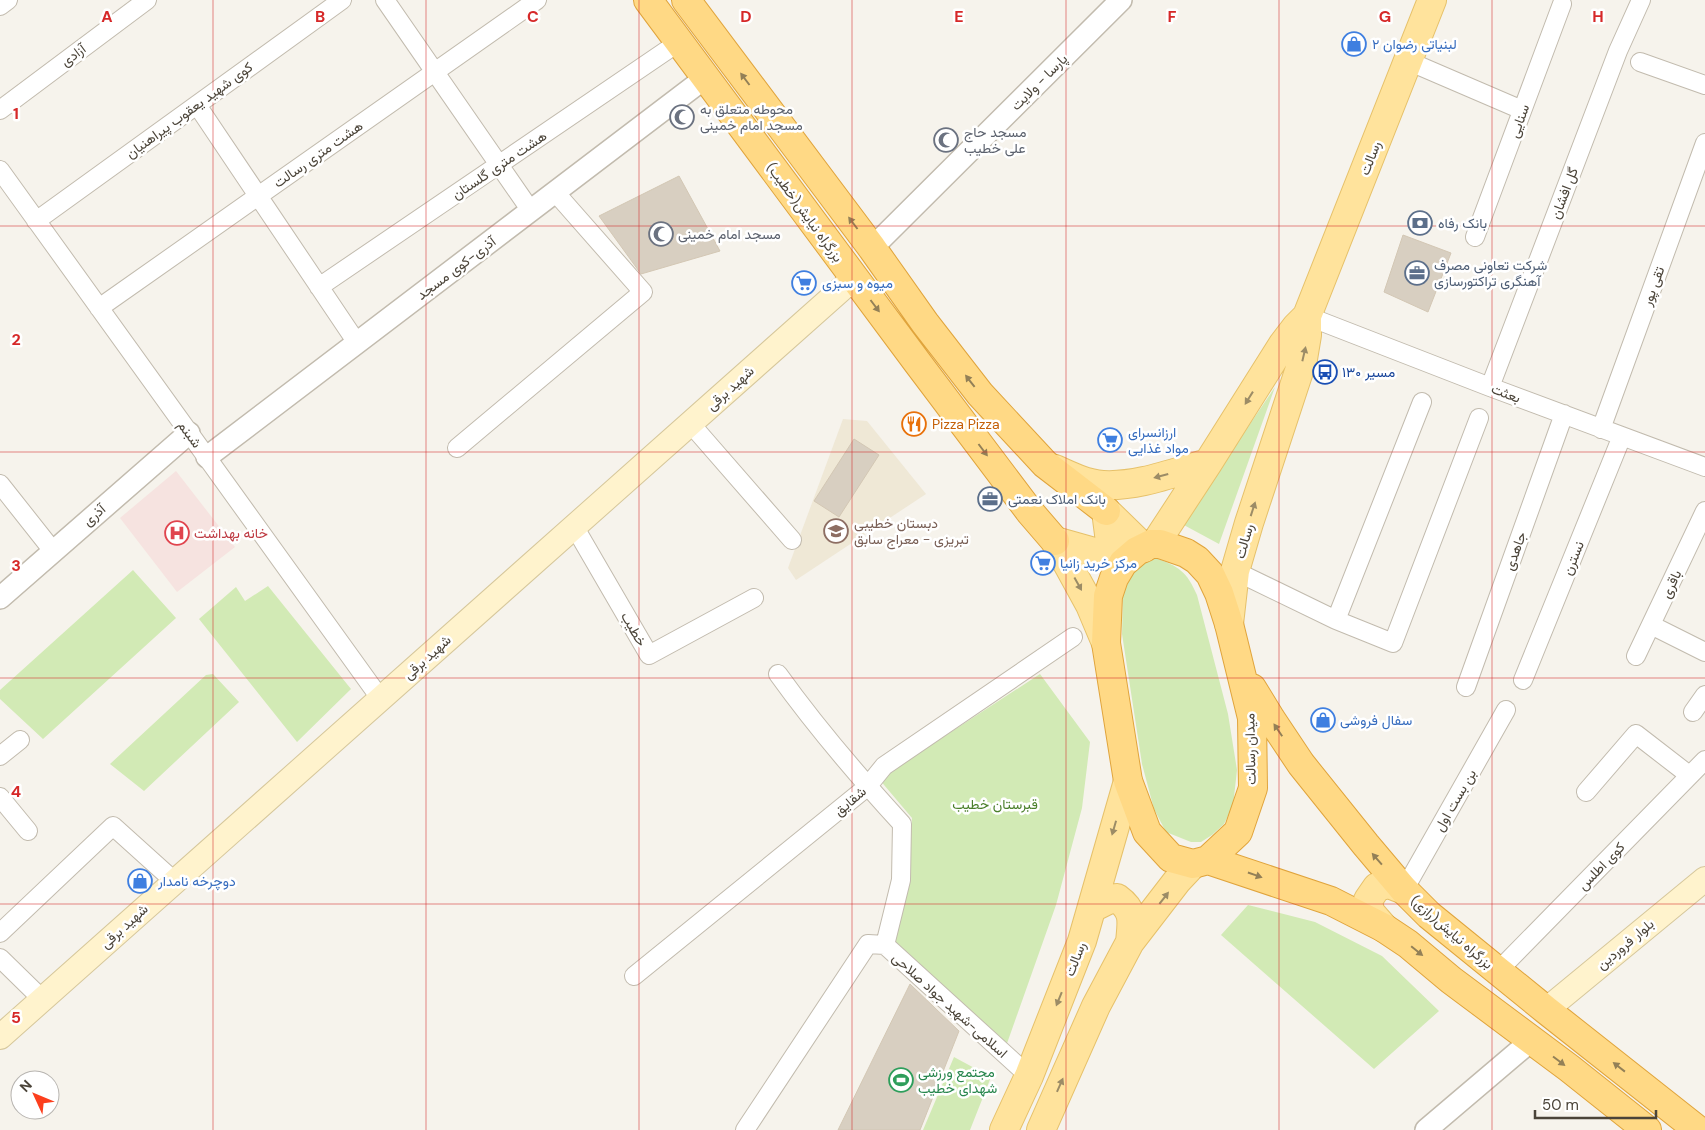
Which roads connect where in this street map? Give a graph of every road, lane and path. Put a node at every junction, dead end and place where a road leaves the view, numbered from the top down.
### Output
1 (8, 0) edge
2 (146, 0) edge
3 (342, 0) edge
4 (385, 0) edge
5 (537, 0) edge
6 (648, 0) edge
7 (686, 0) edge
8 (1121, 0) edge
9 (1641, 0) edge
10 (1428, 3) edge
11 (1562, 4) dead end
12 (0, 6) edge
13 (679, 42) junction
14 (1408, 61) junction
15 (1640, 62) dead end
16 (435, 72) junction
17 (705, 78) junction
18 (1705, 85) edge
19 (197, 105) junction
20 (0, 110) edge
21 (1522, 110) junction
22 (1705, 143) edge
23 (499, 165) junction
24 (0, 170) edge
25 (555, 192) junction
26 (258, 197) junction
27 (531, 211) junction
28 (36, 221) junction
29 (1475, 237) dead end
30 (872, 248) junction
31 (854, 278) junction
32 (319, 287) junction
33 (99, 308) junction
34 (1307, 316) junction
35 (356, 343) junction
36 (1490, 387) junction
37 (1422, 402) dead end
38 (1564, 414) junction
39 (1479, 418) dead end
40 (690, 423) junction
41 (1601, 428) junction
42 (189, 433) junction
43 (1622, 436) junction
44 (457, 448) dead end
45 (206, 457) junction
46 (1208, 462) junction
47 (1045, 464) junction
48 (1705, 467) edge
49 (0, 484) edge
50 (1106, 511) junction
51 (1705, 511) edge
52 (574, 526) junction
53 (792, 540) dead end
54 (1054, 541) junction
55 (1149, 546) junction
56 (53, 551) junction
57 (1235, 571) junction
58 (0, 598) edge
59 (754, 598) dead end
60 (1336, 620) junction
61 (1229, 624) junction
62 (1651, 625) junction
63 (1073, 637) dead end
64 (1106, 643) junction
65 (1705, 652) edge
66 (1636, 656) dead end
67 (1238, 663) junction
68 (778, 674) dead end
69 (1523, 680) dead end
70 (1466, 687) dead end
71 (1705, 695) edge
72 (380, 698) junction
73 (1506, 710) dead end
74 (1693, 712) dead end
75 (20, 740) dead end
76 (0, 756) edge
77 (1705, 760) edge
78 (1689, 775) junction
79 (1128, 781) junction
80 (867, 787) junction
81 (1586, 792) dead end
82 (0, 797) edge
83 (28, 831) dead end
84 (1201, 862) junction
85 (1705, 878) edge
86 (174, 881) junction
87 (1404, 890) junction
88 (1092, 908) junction
89 (1384, 928) junction
90 (0, 933) edge
91 (1130, 942) junction
92 (885, 945) junction
93 (0, 958) edge
94 (1498, 972) junction
95 (634, 976) dead end
96 (42, 999) junction
97 (1546, 1010) junction
98 (0, 1037) edge
99 (1532, 1040) junction
100 (1029, 1076) junction
101 (746, 1130) edge
102 (1004, 1130) edge
103 (1041, 1130) edge
104 (1426, 1130) edge
105 (1647, 1130) edge
106 (1698, 1130) edge

1 - 12 street
2 - 20 street, آزادی
3 - 19 street, کوی شهید یعقوب پیراهنیان
4 - 16 street
5 - 16 street, هشت متری رسالت
6 - 13 highway, بزرگراه نیایش(خطیب)
30 -> 7 highway
8 - 30 street, پارسا - ولایت
9 - 36 street, گل افشان
10 - 14 main road, رسالت
11 - 21 street, سنایی
13 - 17 highway, بزرگراه نیایش(خطیب)
13 - 23 street, هشت متری گلستان
14 - 21 street
14 - 34 main road, رسالت
15 - 18 street
16 - 23 street
16 - 26 street, هشت متری رسالت
17 - 25 street, آذری-کوی مسجد
17 - 31 highway, بزرگراه نیایش(خطیب)
19 - 26 street
19 - 28 street, کوی شهید یعقوب پیراهنیان
21 - 29 street, سنایی
22 - 41 street, تقی پور
23 - 27 street
23 - 32 street, هشت متری گلستان
24 - 28 street, شبنم
25 - 27 street, آذری-کوی مسجد
25 - 44 street
26 - 32 street
26 - 33 street, هشت متری رسالت
27 - 35 street, آذری-کوی مسجد
28 - 33 street, شبنم
47 -> 30 highway
31 - 40 main road, شهید برقی
31 -> 54 highway, بزرگراه نیایش(خطیب)
32 - 35 street
33 - 42 street, شبنم
34 - 36 street, بعثت
34 -> 46 main road, رسالت
57 -> 34 main road, رسالت
35 - 45 street, آذری-کوی مسجد
36 - 38 street, بعثت
37 - 60 street
38 - 41 street, بعثت
38 - 70 street, جاهدی
39 - 60 street
40 - 52 main road, شهید برقی
40 - 53 street
41 - 43 street, بعثت
42 - 45 street, شبنم
42 - 56 street, آذری
43 - 48 street, بعثت
43 - 69 street, نسترن
45 - 72 street, شبنم
46 -> 47 main road
46 - 55 main road, رسالت
47 - 50 highway
49 - 56 street
50 - 54 main road
50 - 55 main road
51 - 62 street, باقری
52 - 59 street, خطیب
52 - 72 main road, شهید برقی
54 -> 64 main road
55 - 61 highway, میدان رسالت
55 - 64 highway
56 - 58 street, آذری
57 - 60 street
57 - 61 main road, رسالت
61 - 67 highway, میدان رسالت
62 - 65 street
62 - 66 street, باقری
63 - 80 street, شقایق
64 - 79 highway
67 - 84 highway, میدان رسالت
87 -> 67 highway, بزرگراه نیایش(رازی)
68 - 80 street, اسلامی-شهید جواد صلاحی
71 - 74 street
72 - 86 main road, شهید برقی
73 - 87 street, بن بست اول
75 - 76 street
77 - 78 street, کوی اطلس
78 - 81 street
78 - 94 street, کوی اطلس
79 - 84 highway
79 -> 88 main road, رسالت
80 - 92 street, اسلامی-شهید جواد صلاحی
80 - 95 street, شقایق
82 - 83 street
84 -> 89 highway
91 -> 84 main road
85 - 97 main road, بلوار فروردین
86 - 90 street
86 - 96 main road, شهید برقی
87 - 89 main road
87 - 94 highway, بزرگراه نیایش(رازی)
88 - 91 main road
88 -> 100 main road, رسالت
89 -> 99 highway
103 -> 91 main road
92 - 100 street, اسلامی-شهید جواد صلاحی
92 - 101 street
93 - 96 street
94 - 97 highway, بزرگراه نیایش(رازی)
96 - 98 main road, شهید برقی
106 -> 97 highway, بزرگراه نیایش(رازی)
99 - 104 street
99 -> 105 highway
100 - 102 main road, رسالت

